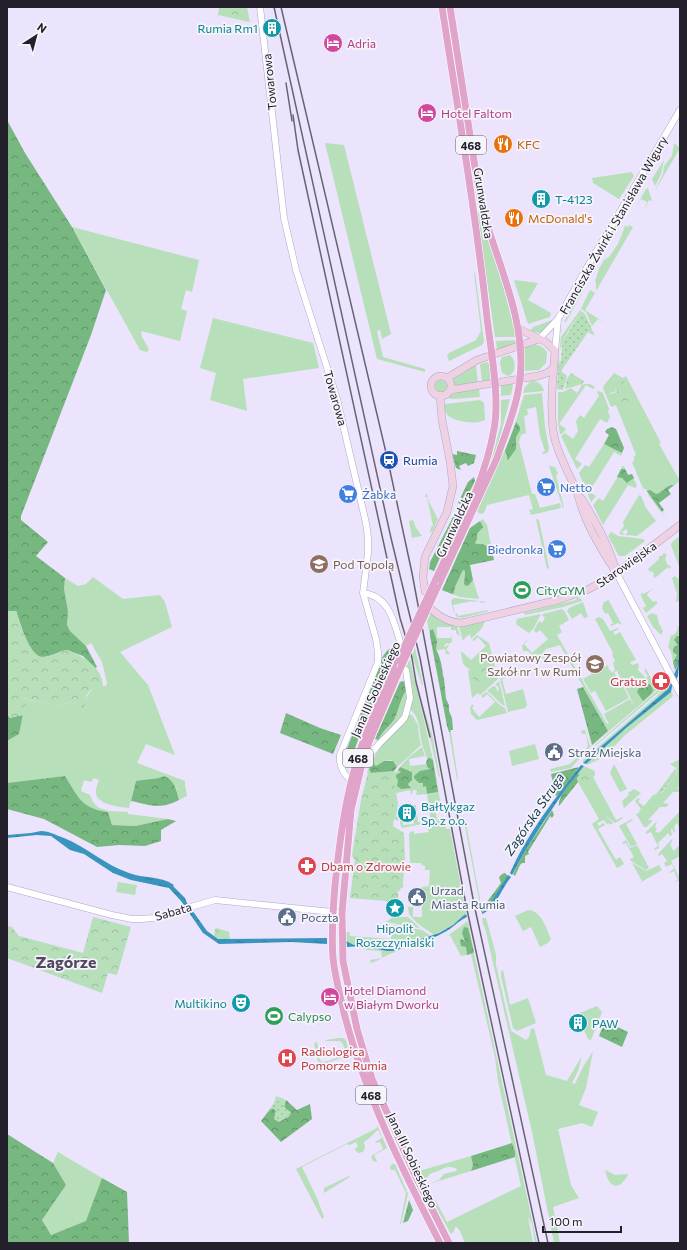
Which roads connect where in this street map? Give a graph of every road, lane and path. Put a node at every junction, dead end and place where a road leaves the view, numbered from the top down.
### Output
1 (260, 7) edge
2 (442, 7) edge
3 (450, 7) edge
4 (680, 110) edge
5 (558, 319) junction
6 (518, 329) junction
7 (540, 339) junction
8 (520, 345) junction
9 (555, 351) junction
10 (492, 355) junction
11 (554, 368) junction
12 (538, 376) junction
13 (447, 378) junction
14 (520, 378) junction
15 (494, 384) junction
16 (552, 388) junction
17 (450, 390) junction
18 (440, 395) junction
19 (680, 525) edge
20 (616, 572) junction
21 (436, 585) junction
22 (425, 591) dead end
23 (363, 593) junction
24 (432, 610) dead end
25 (401, 645) dead end
26 (403, 669) junction
27 (680, 693) edge
28 (362, 764) junction
29 (351, 780) junction
30 (7, 887) edge
31 (333, 912) junction
32 (342, 913) junction
33 (440, 1243) edge
34 (449, 1243) edge

1 - 23 street, Towarowa
2 - 10 main road, Grunwaldzka / 468
3 - 6 main road, Grunwaldzka / 468
4 - 5 street, Franciszka Żwirki i Stanisława Wigury
5 - 7 street, Franciszka Żwirki i Stanisława Wigury
5 - 9 street, Franciszka Żwirki i Stanisława Wigury
6 - 7 main road
6 - 8 main road, Grunwaldzka / 468
7 - 8 main road
7 - 9 main road
8 - 10 main road
8 - 14 main road, Grunwaldzka / 468
9 - 11 main road, Franciszka Żwirki i Stanisława Wigury
10 - 13 main road
10 - 15 main road, Grunwaldzka / 468
11 - 12 main road
11 - 16 main road, Franciszka Żwirki i Stanisława Wigury
12 - 14 main road
12 - 16 main road
13 - 17 main road
13 - 18 main road
14 - 15 main road
14 - 21 main road, Grunwaldzka / 468
15 - 17 main road
15 - 21 main road, Grunwaldzka / 468
16 - 20 main road, Franciszka Żwirki i Stanisława Wigury
17 - 18 main road
18 - 22 main road
19 - 20 main road, Starowiejska
20 - 24 main road, Starowiejska
20 - 27 street
21 - 26 main road, Jana III Sobieskiego / 468, bridge
21 - 29 main road, Jana III Sobieskiego / 468, bridge
23 - 25 street
23 - 29 street, Towarowa
26 - 28 main road, Jana III Sobieskiego / 468
26 - 28 street
28 - 32 main road, Jana III Sobieskiego / 468
29 - 31 main road, Jana III Sobieskiego / 468
30 - 31 street, Sabata
31 - 32 street, Sabata
31 - 33 main road, Jana III Sobieskiego / 468
32 - 34 main road, Jana III Sobieskiego / 468

